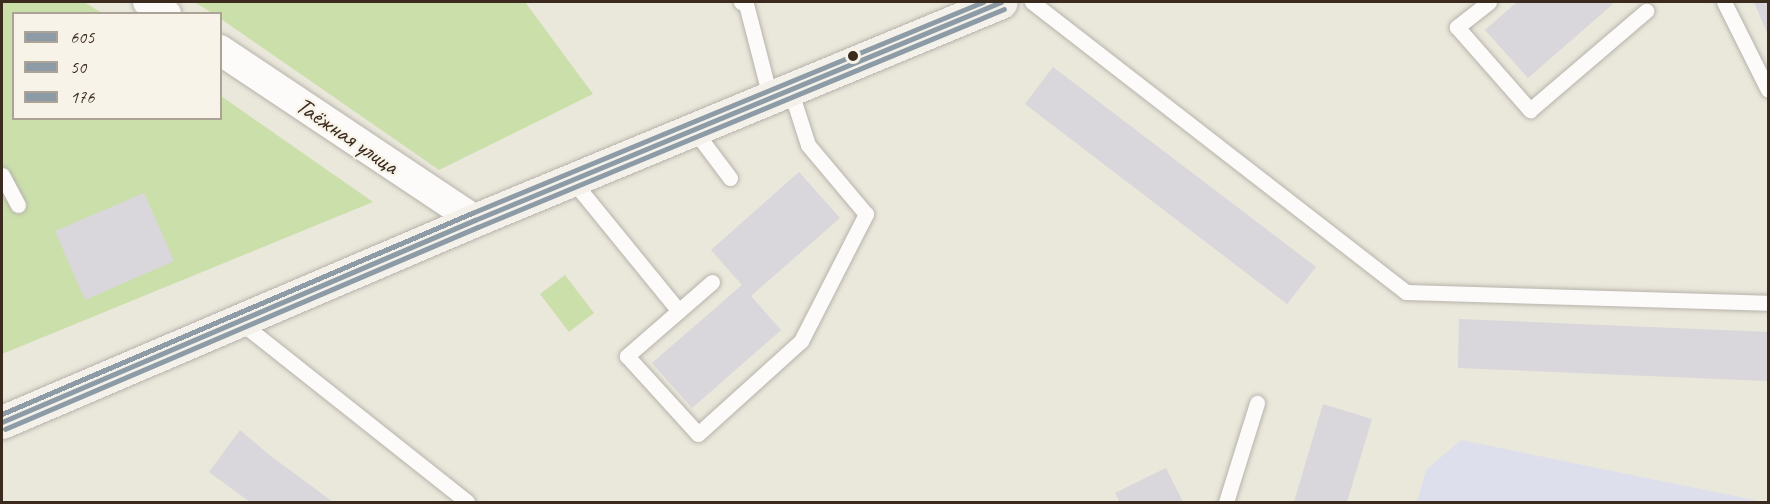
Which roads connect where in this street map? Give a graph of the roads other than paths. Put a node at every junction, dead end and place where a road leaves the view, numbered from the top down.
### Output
1 (148, 2) edge
2 (741, 2) edge
3 (1001, 2) edge
4 (1032, 2) edge
5 (1489, 2) edge
6 (1724, 2) edge
7 (1646, 11) dead end
8 (163, 12) edge
9 (222, 51) edge
10 (1768, 90) edge
11 (780, 93) junction
12 (694, 130) junction
13 (2, 175) edge
14 (730, 178) dead end
15 (572, 180) junction
16 (18, 205) dead end
17 (475, 220) junction
18 (712, 282) dead end
19 (1768, 303) edge
20 (679, 311) junction
21 (239, 321) junction
22 (1257, 404) dead end
23 (2, 422) edge
24 (467, 502) edge
25 (1226, 502) edge

1 - 8 street
2 - 11 lane
3 - 11 street
4 - 19 lane
5 - 7 lane
6 - 10 lane
9 - 17 street, Таёжная улица
11 - 12 street
11 - 20 lane
12 - 14 lane
12 - 15 street
13 - 16 lane
15 - 17 street
15 - 20 lane
17 - 21 street
18 - 20 lane
21 - 23 street
21 - 24 lane
22 - 25 lane

